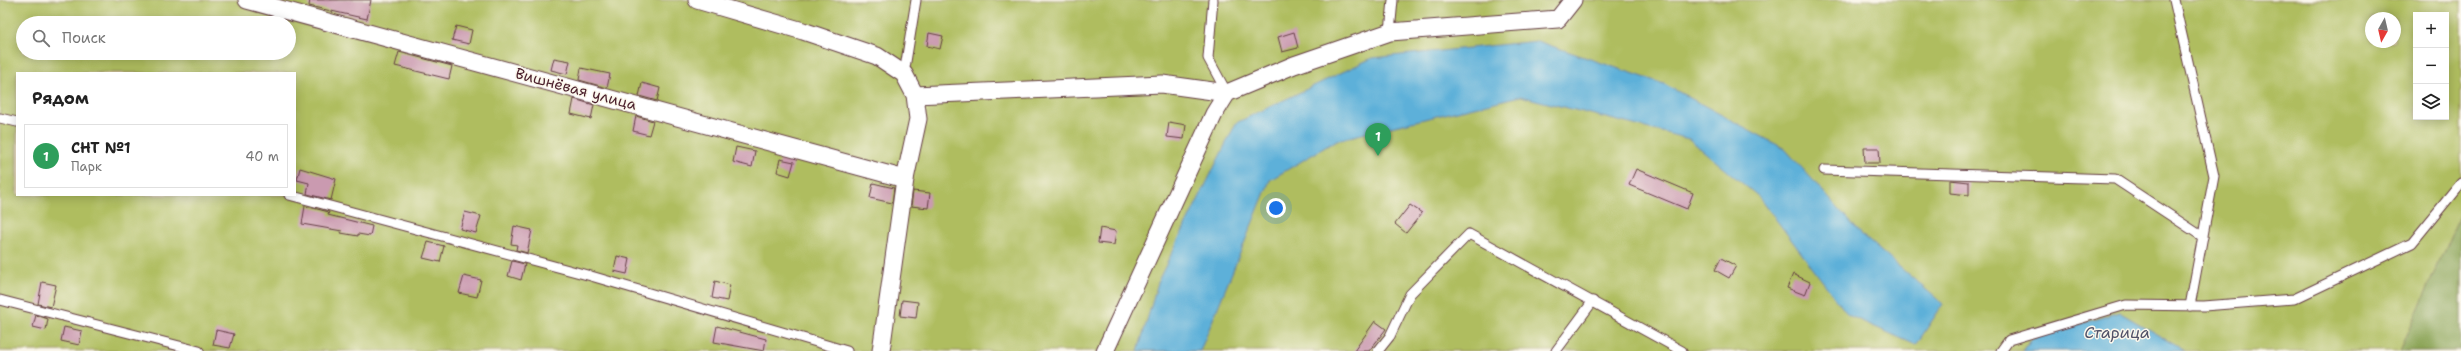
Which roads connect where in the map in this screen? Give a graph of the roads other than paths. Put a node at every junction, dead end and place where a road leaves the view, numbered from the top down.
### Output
1 (247, 0) edge
2 (697, 0) edge
3 (916, 0) edge
4 (1213, 0) edge
5 (1392, 0) edge
6 (1573, 0) edge
7 (2174, 0) edge
8 (1390, 32) junction
9 (904, 74) junction
10 (1227, 93) junction
11 (915, 95) junction
12 (0, 118) edge
13 (16, 122) edge
14 (1824, 170) dead end
15 (905, 179) junction
16 (2461, 183) edge
17 (293, 196) edge
18 (2203, 237) junction
19 (0, 300) edge
20 (1593, 301) junction
21 (2190, 306) junction
22 (199, 351) edge
23 (847, 351) edge
24 (881, 351) edge
25 (1105, 351) edge
26 (1378, 351) edge
27 (1556, 351) edge
28 (1682, 351) edge
29 (2001, 351) edge

1 - 15 street, Вишнёвая улица
2 - 9 street
3 - 9 lane
4 - 10 lane
5 - 8 lane
6 - 8 street
7 - 18 lane
8 - 10 street
9 - 11 street
10 - 11 street
10 - 25 street
11 - 15 street
12 - 13 lane
14 - 18 lane
15 - 24 street
16 - 21 lane
17 - 23 lane
18 - 21 lane
19 - 22 lane
20 - 26 lane
20 - 27 lane
20 - 28 lane
21 - 29 lane

